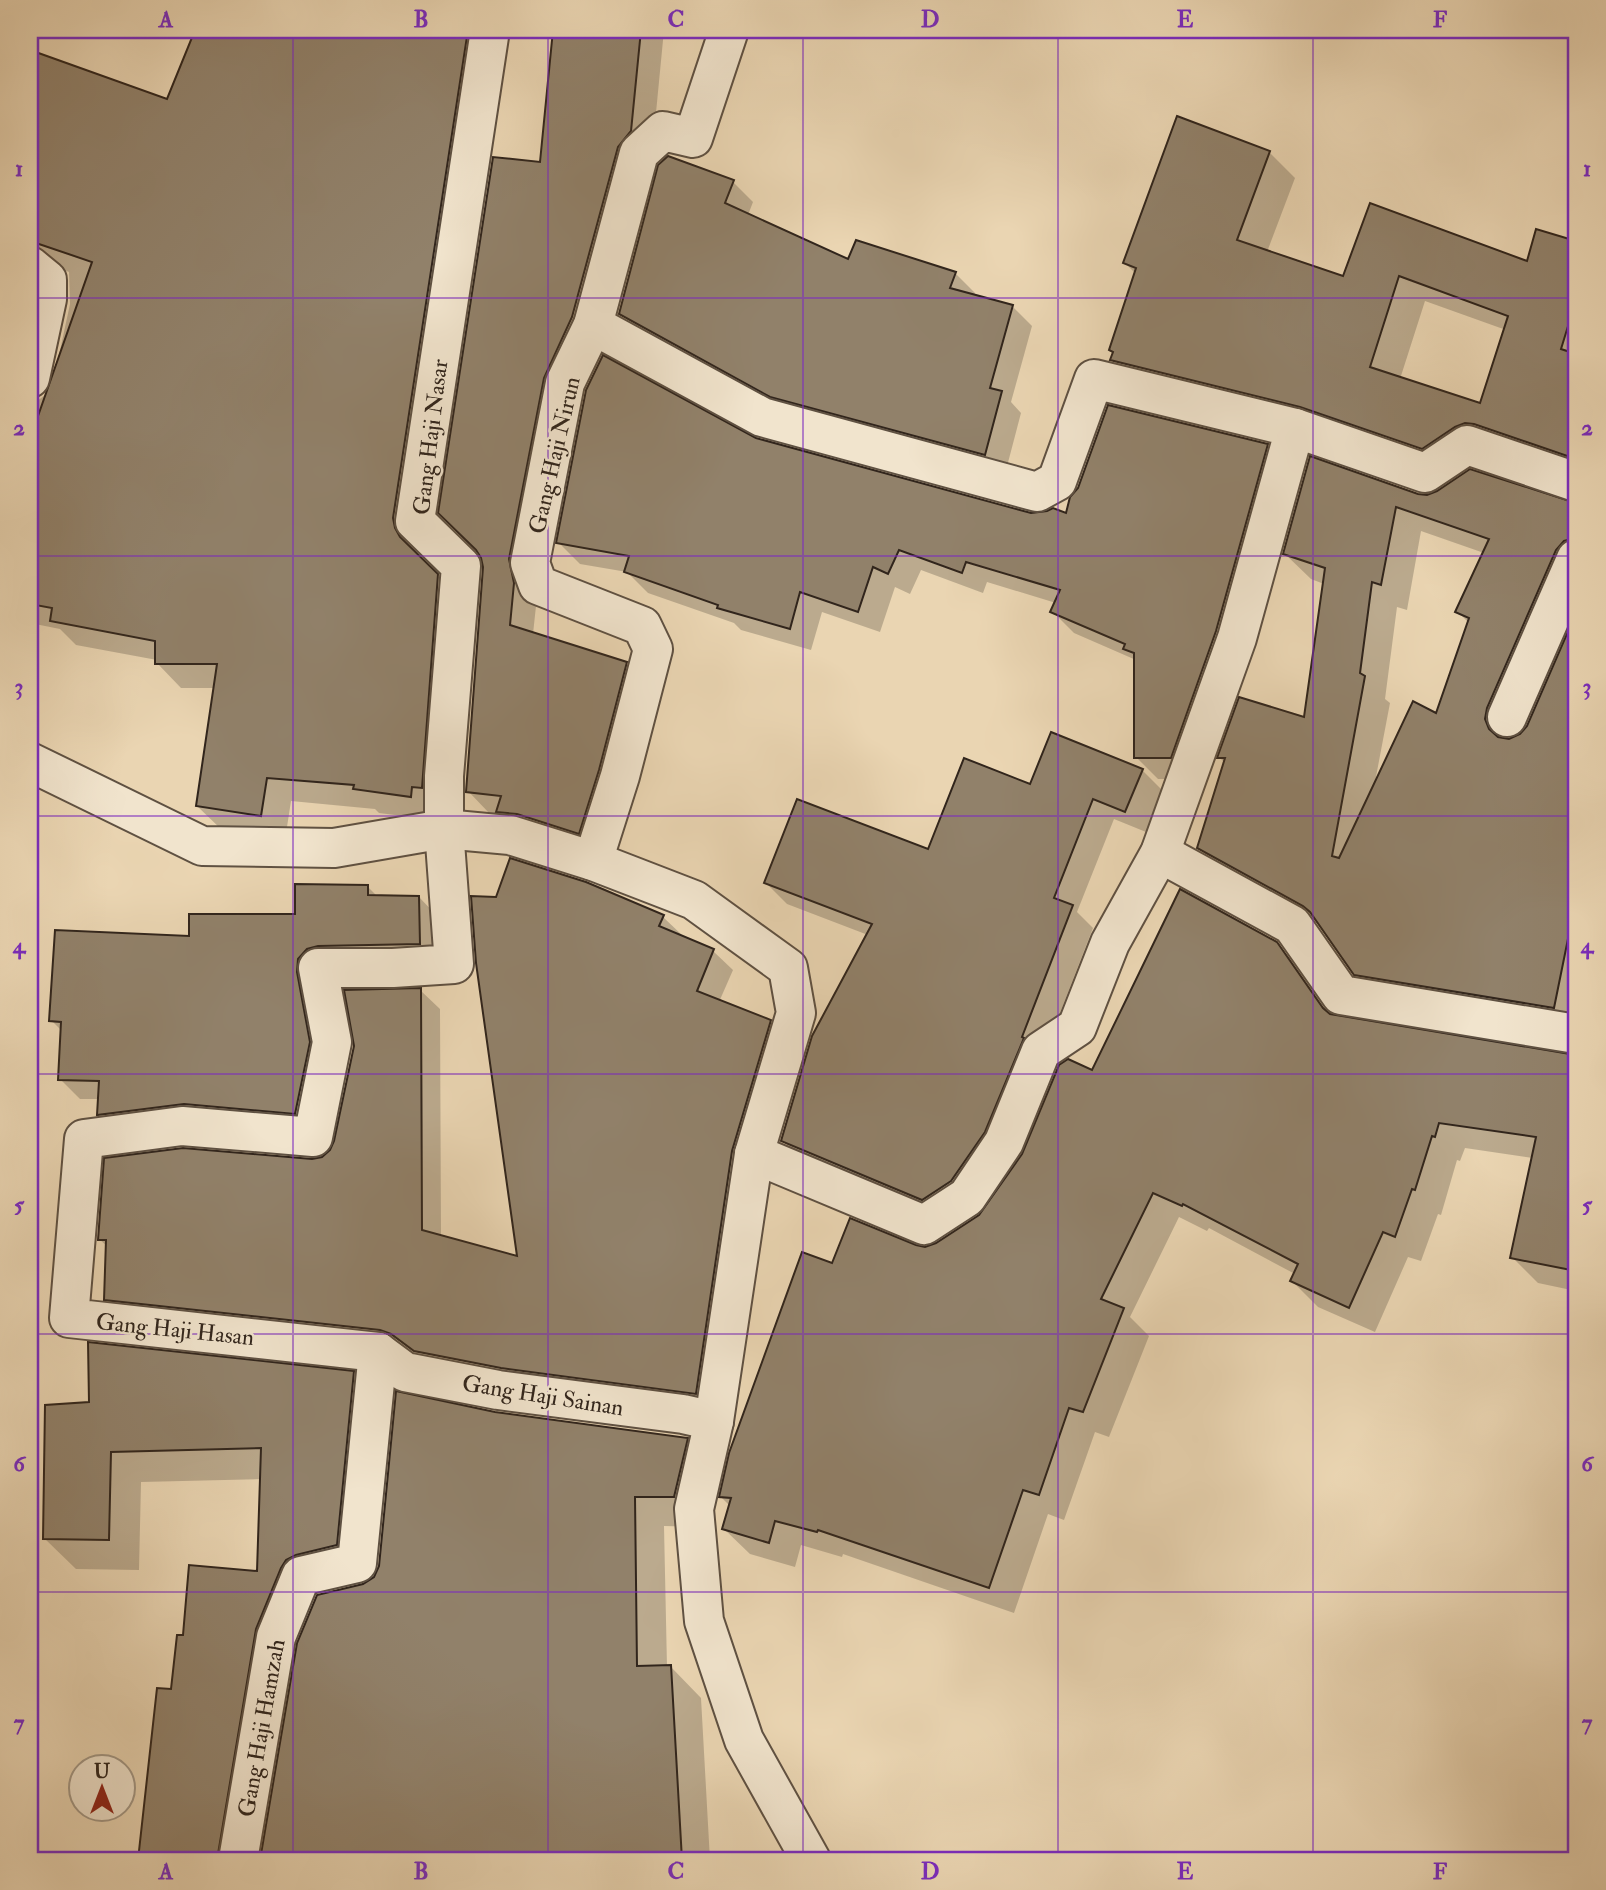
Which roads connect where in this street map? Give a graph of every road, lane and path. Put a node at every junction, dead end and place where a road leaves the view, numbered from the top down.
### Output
1 (490, 30) edge
2 (729, 30) edge
3 (30, 266) edge
4 (593, 325) junction
5 (30, 378) edge
6 (1295, 428) junction
7 (1576, 482) edge
8 (1576, 559) edge
9 (1507, 716) dead end
10 (30, 762) edge
11 (444, 829) junction
12 (1160, 853) junction
13 (593, 861) junction
14 (1576, 1034) edge
15 (754, 1154) junction
16 (377, 1352) junction
17 (714, 1421) junction
18 (237, 1860) edge
19 (811, 1860) edge

1 - 11 street, Gang Haji Nasar
2 - 4 street, Gang Haji Nirun
3 - 5 street
4 - 6 street
4 - 13 street, Gang Haji Nirun
6 - 7 street
6 - 12 street
8 - 9 street
10 - 11 street
11 - 13 street
11 - 16 street, Gang Haji Hasan
12 - 14 street
12 - 15 street
13 - 15 street
15 - 17 street
16 - 17 street, Gang Haji Sainan
16 - 18 street, Gang Haji Hamzah
17 - 19 street

